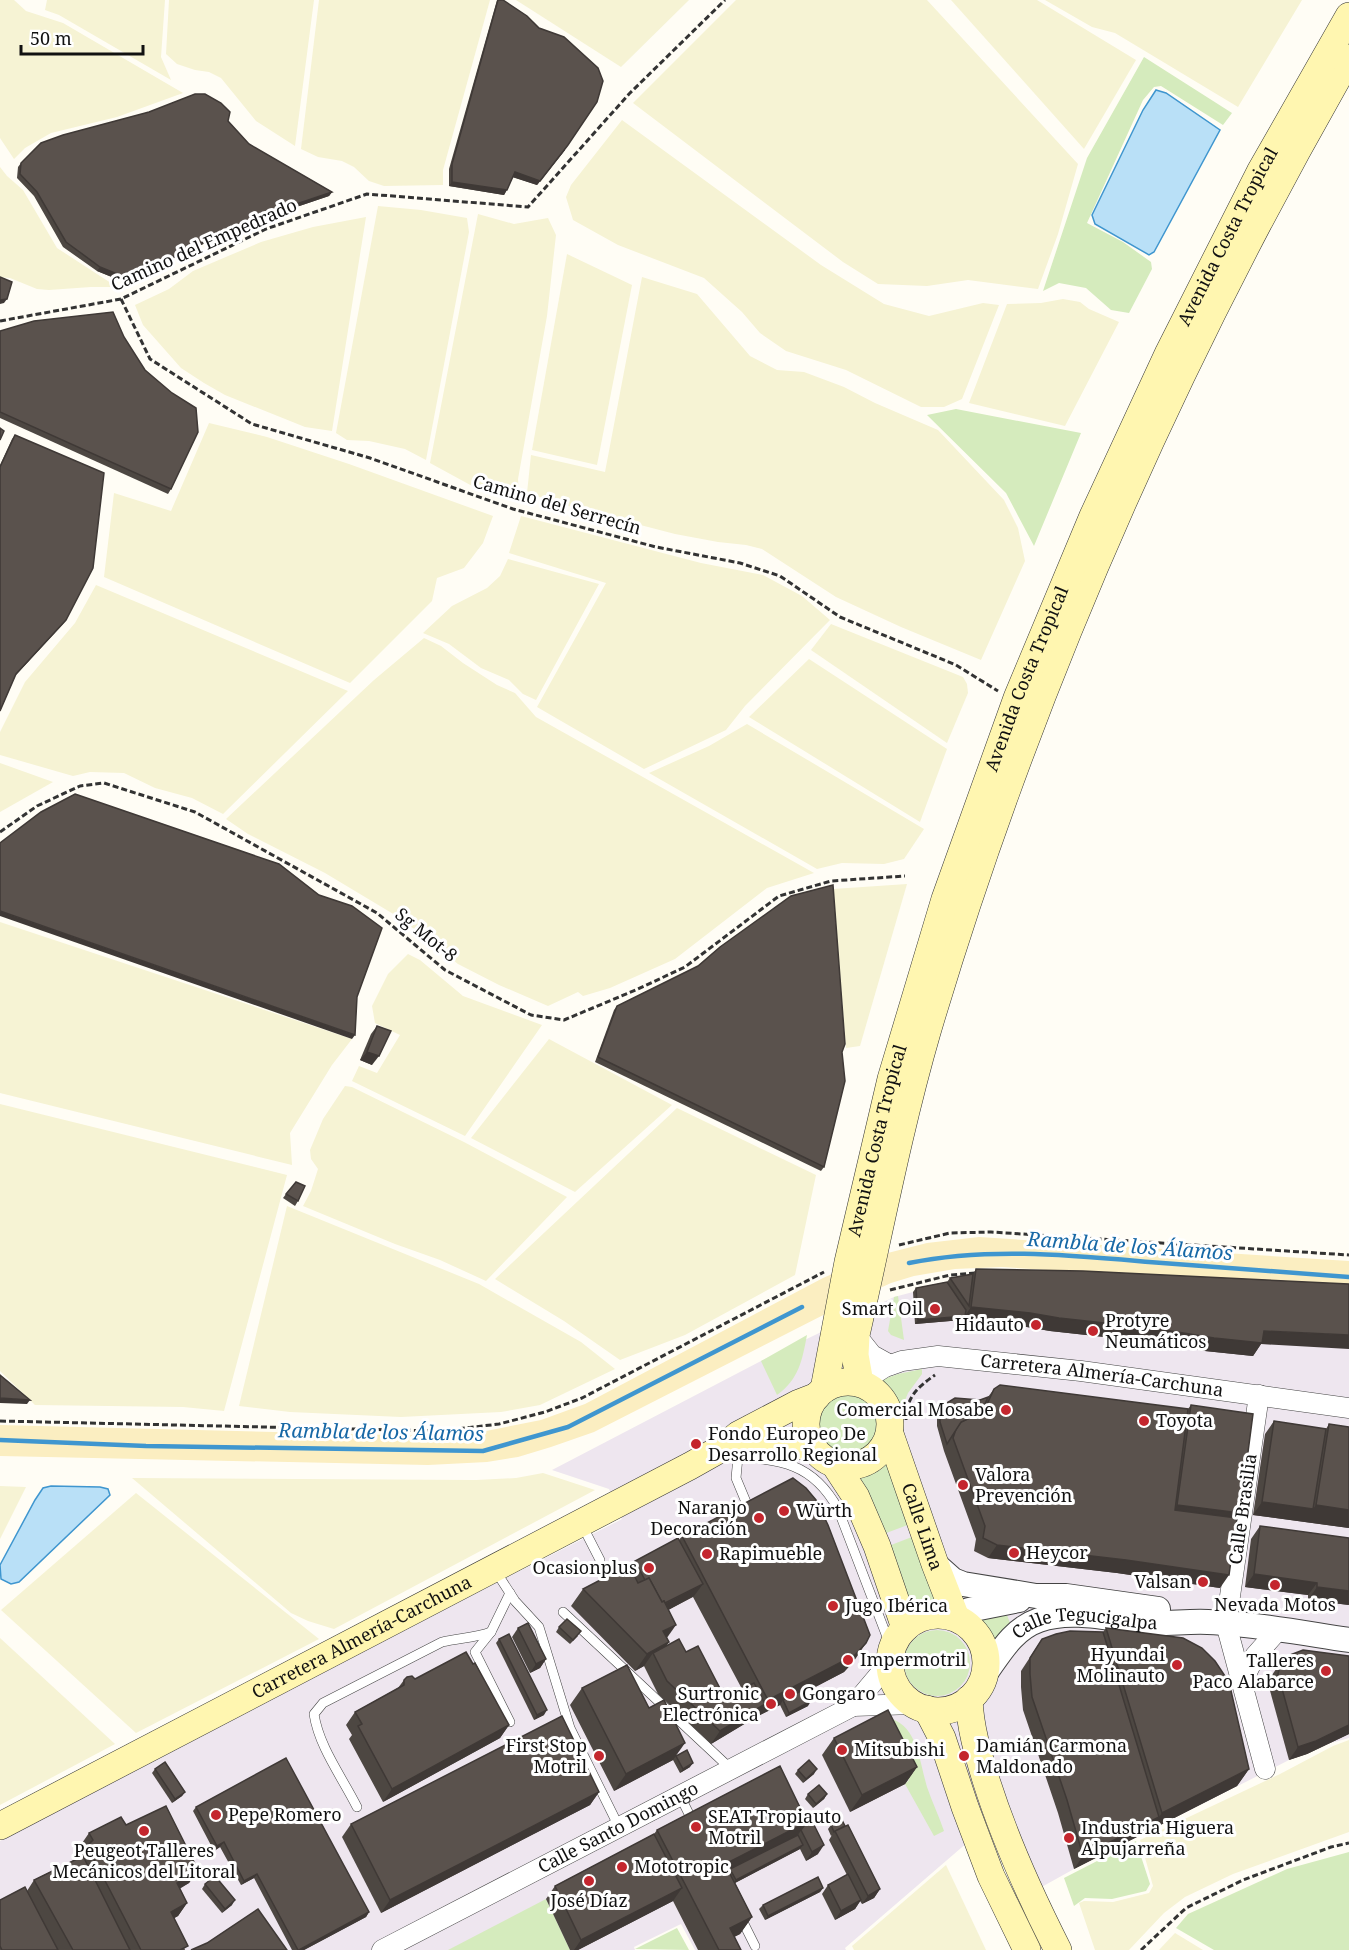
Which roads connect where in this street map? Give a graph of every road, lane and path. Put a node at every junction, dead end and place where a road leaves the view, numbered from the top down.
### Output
1 (725, 0) edge
2 (1349, 16) edge
3 (1349, 58) edge
4 (121, 299) junction
5 (0, 321) edge
6 (1017, 698) junction
7 (0, 832) edge
8 (905, 876) dead end
9 (899, 1245) dead end
10 (1349, 1255) edge
11 (835, 1270) junction
12 (980, 1272) edge
13 (877, 1293) junction
14 (856, 1335) junction
15 (890, 1365) junction
16 (942, 1372) dead end
17 (861, 1383) junction
18 (820, 1392) junction
19 (1259, 1395) junction
20 (1349, 1408) edge
21 (0, 1421) edge
22 (898, 1428) junction
23 (813, 1448) junction
24 (721, 1454) junction
25 (835, 1465) junction
26 (746, 1502) edge
27 (581, 1523) junction
28 (1241, 1525) junction
29 (1262, 1528) edge
30 (600, 1560) dead end
31 (935, 1564) junction
32 (494, 1568) junction
33 (510, 1593) junction
34 (1036, 1596) junction
35 (563, 1612) dead end
36 (959, 1620) junction
37 (1216, 1623) junction
38 (1278, 1630) junction
39 (491, 1632) junction
40 (1349, 1640) edge
41 (896, 1647) junction
42 (985, 1674) junction
43 (1242, 1682) junction
44 (969, 1700) junction
45 (853, 1706) junction
46 (920, 1707) junction
47 (510, 1722) edge
48 (1265, 1769) dead end
49 (732, 1770) junction
50 (680, 1796) junction
51 (357, 1807) dead end
52 (693, 1822) edge
53 (0, 1826) edge
54 (620, 1827) junction
55 (1349, 1843) edge
56 (735, 1907) edge
57 (755, 1947) dead end
58 (382, 1950) edge
59 (1027, 1950) edge
60 (1058, 1950) edge
61 (1141, 1950) edge

1 - 4 path, Camino del Empedrado
2 - 6 main road, Avenida Costa Tropical
3 - 13 main road, Avenida Costa Tropical
4 - 5 path, Camino del Empedrado
4 - 6 path, Camino del Serrecín
6 - 11 main road, Avenida Costa Tropical
7 - 8 path, Sg Mot-8
9 - 10 path
11 - 18 main road, Avenida Costa Tropical
11 - 21 path
12 - 13 path
13 - 14 main road, Avenida Costa Tropical
14 - 15 street
14 - 17 main road, Avenida Costa Tropical
15 - 17 street, Carretera Almería-Carchuna
15 - 19 street, Carretera Almería-Carchuna
16 - 22 path
17 - 18 main road
17 - 22 main road
18 - 23 main road
18 - 24 main road, Carretera Almería-Carchuna
19 - 20 street, Carretera Almería-Carchuna
19 - 28 street, Calle Brasilia
22 - 25 main road
22 - 31 main road, Calle Lima
23 - 24 main road, Carretera Almería-Carchuna
23 - 25 main road
24 - 26 lane
24 - 27 main road, Carretera Almería-Carchuna
24 - 41 lane
25 - 41 main road
27 - 30 lane
27 - 32 main road, Carretera Almería-Carchuna
28 - 29 street
28 - 37 street, Calle Brasilia
31 - 34 street, Calle Tegucigalpa
31 - 36 main road, Calle Lima
32 - 33 lane
32 - 53 main road, Carretera Almería-Carchuna
33 - 39 lane
33 - 54 lane
34 - 36 street, Calle Tegucigalpa
34 - 37 street, Calle Tegucigalpa
35 - 49 lane
36 - 41 main road
36 - 42 main road
37 - 38 street, Calle Tegucigalpa
37 - 42 street, Calle Tegucigalpa
37 - 43 street
38 - 40 street, Calle Tegucigalpa
38 - 43 street
39 - 47 lane
39 - 51 lane
41 - 45 street, Calle Santo Domingo
41 - 46 main road
42 - 44 main road
43 - 48 street
44 - 46 main road
44 - 60 main road
45 - 46 street, Calle Santo Domingo
45 - 49 street, Calle Santo Domingo
46 - 59 main road
49 - 50 street, Calle Santo Domingo
50 - 52 lane
50 - 54 street, Calle Santo Domingo
54 - 58 street, Calle Santo Domingo
55 - 61 path
56 - 57 lane

